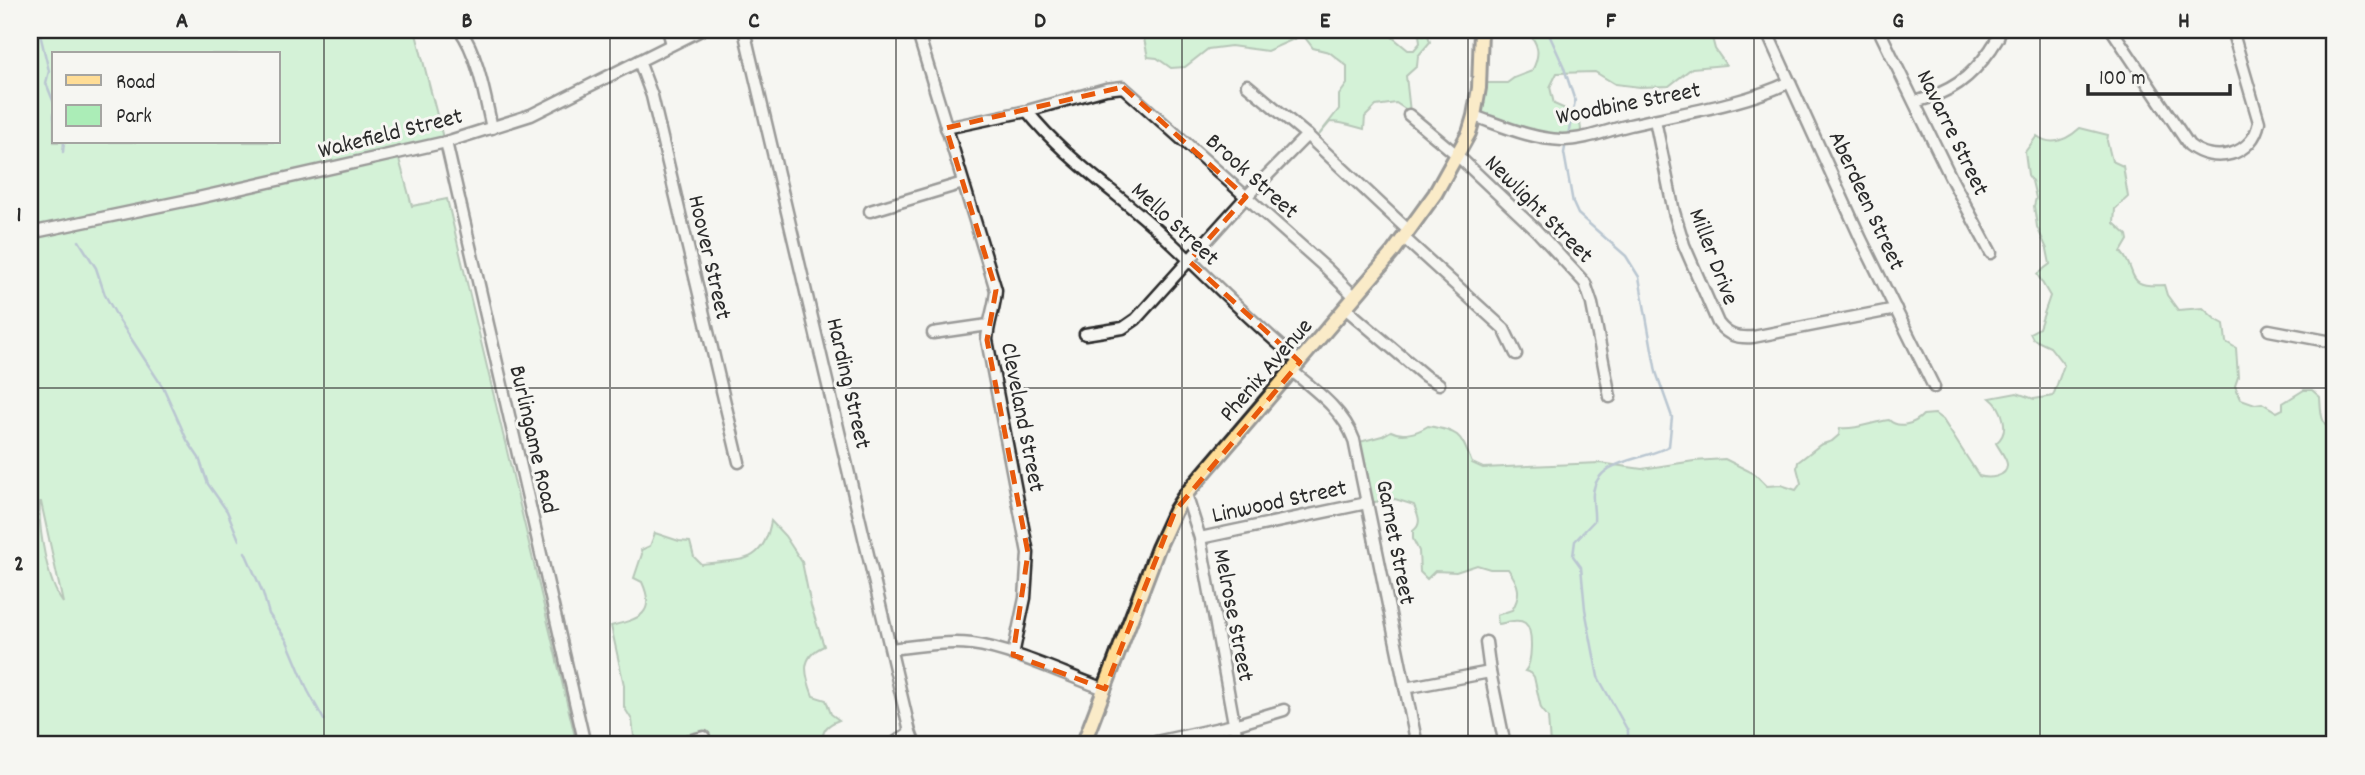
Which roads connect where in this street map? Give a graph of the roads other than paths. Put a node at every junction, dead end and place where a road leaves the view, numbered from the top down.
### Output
1 (460, 30) edge
2 (668, 30) edge
3 (701, 30) edge
4 (744, 30) edge
5 (917, 30) edge
6 (1481, 30) edge
7 (1766, 30) edge
8 (1879, 30) edge
9 (1999, 30) edge
10 (2112, 30) edge
11 (2232, 30) edge
12 (672, 44) junction
13 (639, 61) junction
14 (1790, 82) junction
15 (1247, 85) dead end
16 (1915, 102) junction
17 (1027, 111) junction
18 (1409, 114) dead end
19 (1474, 117) junction
20 (1655, 120) junction
21 (492, 128) junction
22 (946, 128) junction
23 (1307, 135) junction
24 (446, 142) junction
25 (1457, 155) junction
26 (963, 183) junction
27 (1246, 197) junction
28 (870, 211) dead end
29 (30, 233) edge
30 (1405, 233) junction
31 (1991, 253) dead end
32 (1189, 261) junction
33 (1354, 296) junction
34 (1345, 308) junction
35 (1896, 309) junction
36 (988, 325) junction
37 (2269, 330) dead end
38 (933, 333) dead end
39 (1085, 334) dead end
40 (2335, 340) edge
41 (1516, 354) dead end
42 (1296, 366) junction
43 (1439, 384) dead end
44 (1934, 387) dead end
45 (1610, 397) dead end
46 (739, 462) dead end
47 (1186, 494) junction
48 (1367, 503) junction
49 (1200, 538) junction
50 (1486, 642) dead end
51 (891, 649) junction
52 (1013, 655) junction
53 (1490, 672) junction
54 (1405, 688) junction
55 (1105, 689) junction
56 (1284, 710) dead end
57 (1234, 724) junction
58 (910, 732) junction
59 (704, 737) dead end
60 (585, 745) edge
61 (672, 745) edge
62 (892, 745) edge
63 (915, 745) edge
64 (1083, 745) edge
65 (1142, 745) edge
66 (1238, 745) edge
67 (1417, 745) edge
68 (1505, 745) edge

1 - 21 street
2 - 12 street
3 - 12 street, Wakefield Street
4 - 51 street, Harding Street
5 - 22 street, Cleveland Street
6 - 19 main road, Phenix Avenue
7 - 14 street, Aberdeen Street
8 - 16 street, Navarre Street
9 - 16 street
10 - 11 street
12 - 13 street, Wakefield Street
13 - 21 street, Wakefield Street
13 - 46 street, Hoover Street
14 - 20 street, Woodbine Street
14 - 35 street, Aberdeen Street
15 - 23 street
16 - 31 street, Navarre Street
17 - 22 street
17 - 27 street, Brook Street
17 - 32 street, Mello Street
18 - 25 street, Newlight Street
19 - 20 street, Woodbine Street
19 - 25 main road, Phenix Avenue
20 - 35 street, Miller Drive
21 - 24 street, Wakefield Street
22 - 26 street, Cleveland Street
23 - 27 street
23 - 30 street
24 - 29 street, Wakefield Street
24 - 60 street, Burlingame Road
25 - 30 main road, Phenix Avenue
25 - 45 street, Newlight Street
26 - 28 street
26 - 36 street, Cleveland Street
27 - 32 street
27 - 33 street, Brook Street
30 - 33 main road, Phenix Avenue
30 - 41 street
32 - 39 street
32 - 42 street, Mello Street
33 - 34 main road, Phenix Avenue
34 - 42 main road, Phenix Avenue
34 - 43 street
35 - 44 street, Aberdeen Street
36 - 38 street
36 - 52 street, Cleveland Street
37 - 40 street
42 - 47 main road, Phenix Avenue
42 - 48 street, Garnet Street
47 - 49 street, Melrose Street
47 - 55 main road, Phenix Avenue
48 - 49 street, Linwood Street
48 - 54 street, Garnet Street
49 - 57 street, Melrose Street
50 - 53 street
51 - 52 street
51 - 58 street, Harding Street
52 - 55 street
53 - 54 street
53 - 68 street
54 - 67 street, Garnet Street
55 - 64 main road, Phenix Avenue
56 - 57 street
57 - 65 street
57 - 66 street, Melrose Street
58 - 62 street
58 - 63 street, Harding Street
59 - 61 street

